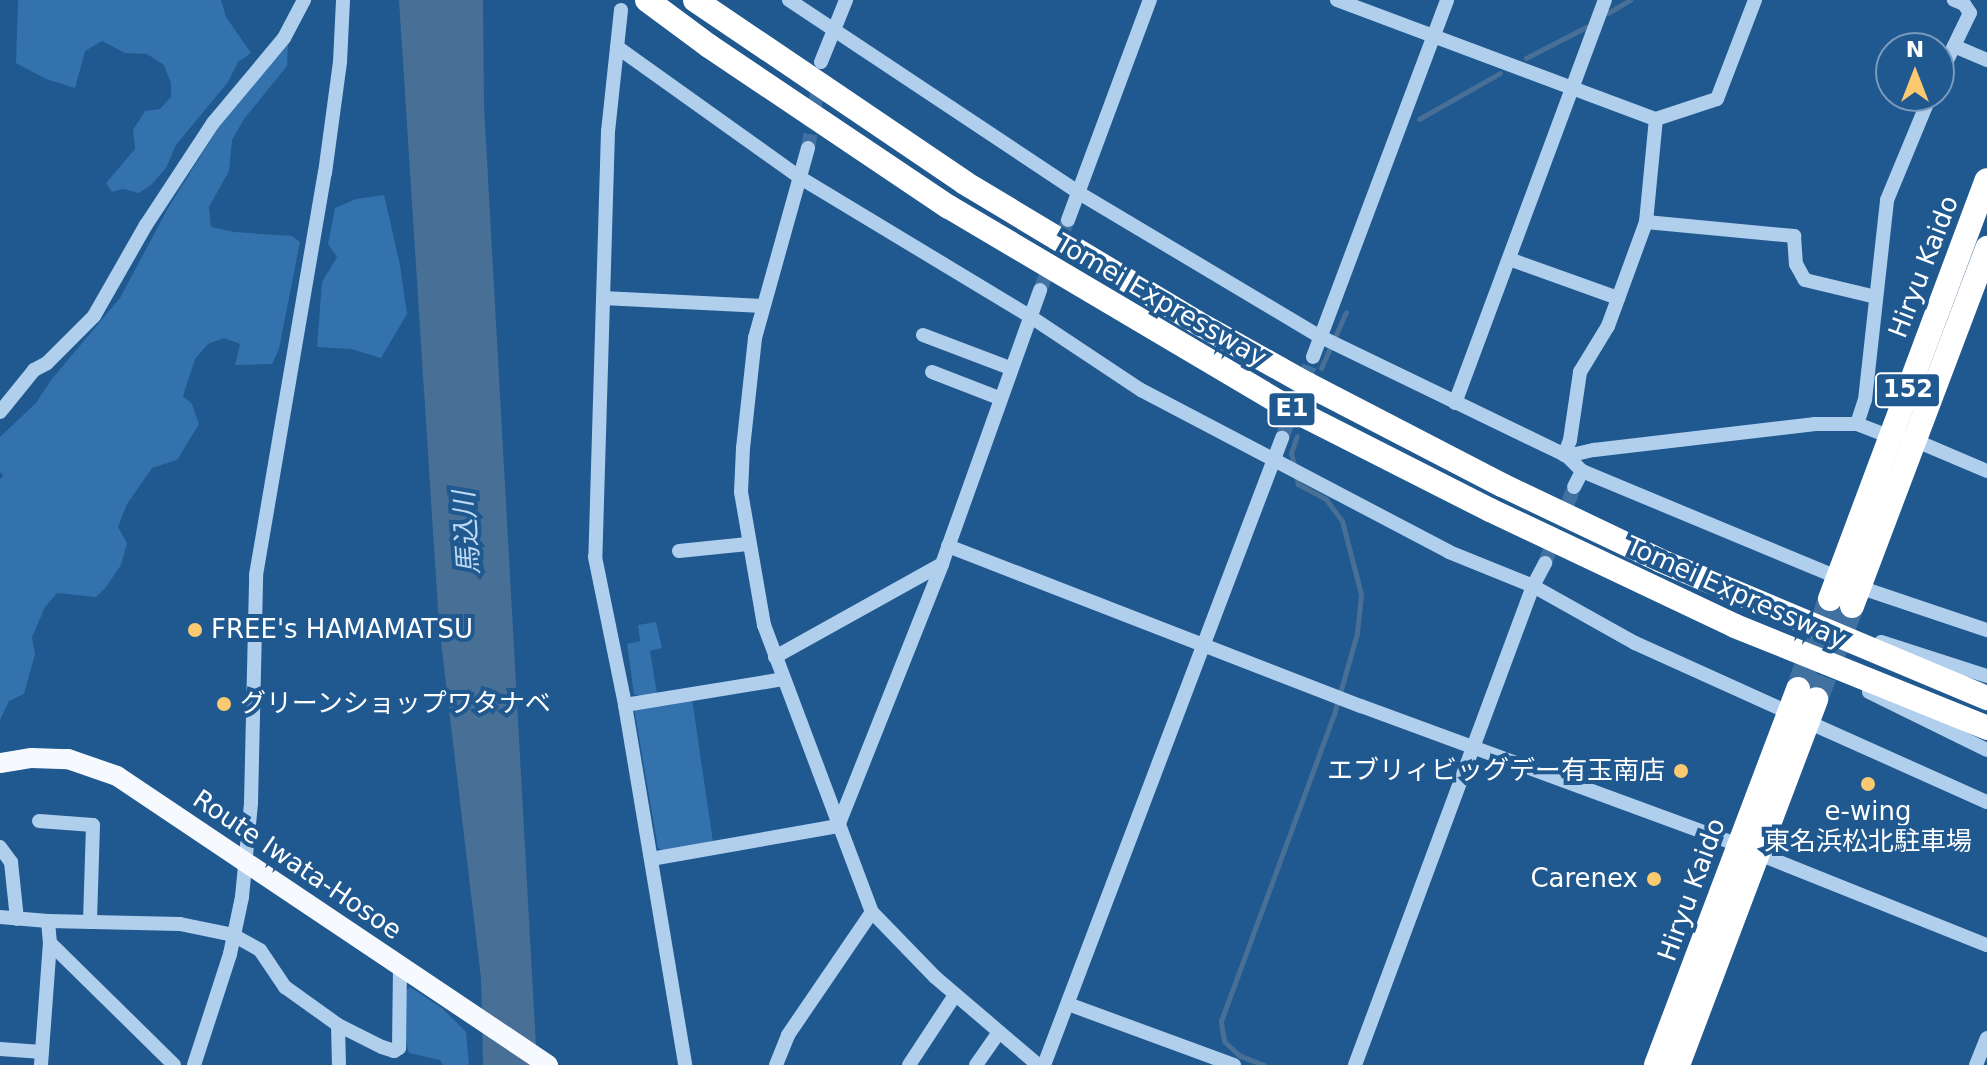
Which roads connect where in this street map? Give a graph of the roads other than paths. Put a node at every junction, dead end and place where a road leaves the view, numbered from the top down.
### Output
1 (304, 0) edge
2 (343, 0) edge
3 (647, 0) edge
4 (695, 0) edge
5 (789, 0) edge
6 (846, 0) edge
7 (1150, 0) edge
8 (1337, 0) edge
9 (1447, 0) edge
10 (1605, 0) edge
11 (1755, 0) edge
12 (1954, 0) edge
13 (621, 10) dead end
14 (834, 33) junction
15 (1433, 37) junction
16 (1955, 44) edge
17 (1955, 46) edge
18 (617, 47) junction
19 (1987, 60) edge
20 (821, 62) tunnel mouth
21 (1571, 86) junction
22 (1923, 112) edge
23 (1656, 119) junction
24 (808, 148) tunnel mouth
25 (799, 177) junction
26 (1987, 180) edge
27 (1079, 193) junction
28 (1068, 220) tunnel mouth
29 (1646, 222) junction
30 (1987, 248) edge
31 (1509, 259) junction
32 (1040, 290) tunnel mouth
33 (1876, 297) junction
34 (603, 298) junction
35 (1618, 298) junction
36 (763, 306) junction
37 (1028, 315) junction
38 (923, 335) dead end
39 (1322, 337) junction
40 (1313, 357) tunnel mouth
41 (1010, 368) junction
42 (932, 372) dead end
43 (999, 398) junction
44 (1455, 403) junction
45 (0, 412) edge
46 (1857, 424) junction
47 (1282, 438) tunnel mouth
48 (1902, 439) junction
49 (1565, 456) junction
50 (1280, 462) junction
51 (1582, 471) junction
52 (1987, 471) edge
53 (1574, 487) tunnel mouth
54 (748, 544) junction
55 (948, 546) junction
56 (679, 551) dead end
57 (1545, 563) tunnel mouth
58 (942, 564) junction
59 (1533, 586) junction
60 (1845, 593) junction
61 (1748, 599) junction
62 (1735, 626) junction
63 (1987, 630) edge
64 (1206, 646) junction
65 (775, 657) junction
66 (1987, 676) edge
67 (783, 679) junction
68 (1987, 698) edge
69 (625, 705) junction
70 (1802, 706) junction
71 (1987, 728) edge
72 (1474, 747) junction
73 (1987, 750) edge
74 (0, 763) edge
75 (1987, 802) edge
76 (39, 821) dead end
77 (838, 826) junction
78 (0, 847) edge
79 (1748, 849) junction
80 (651, 859) junction
81 (246, 864) junction
82 (872, 912) junction
83 (0, 917) edge
84 (17, 919) junction
85 (48, 921) junction
86 (90, 922) junction
87 (233, 935) junction
88 (50, 943) junction
89 (1987, 945) edge
90 (400, 965) junction
91 (955, 995) junction
92 (1068, 1004) junction
93 (338, 1025) junction
94 (998, 1033) junction
95 (1987, 1038) edge
96 (0, 1049) edge
97 (41, 1059) edge
98 (174, 1065) edge
99 (194, 1065) edge
100 (339, 1065) edge
101 (548, 1065) edge
102 (685, 1065) edge
103 (776, 1065) edge
104 (909, 1065) edge
105 (976, 1065) edge
106 (1041, 1065) edge
107 (1234, 1065) edge
108 (1355, 1065) edge
109 (1656, 1065) edge
110 (1678, 1065) edge
111 (1976, 1065) edge

1 - 45 street
2 - 81 street
3 - 62 highway, Tomei Expressway / E1
4 - 61 highway, Tomei Expressway / E1
5 - 14 street
6 - 14 street
7 - 27 street
8 - 15 street
9 - 15 street
10 - 21 street
11 - 23 street
12 - 16 street
13 - 18 street
14 - 20 street
14 - 27 street
15 - 21 street
15 - 39 street
17 - 19 street
18 - 25 street
18 - 34 street
21 - 23 street
21 - 31 street
22 - 33 street
23 - 29 street
24 - 25 street
25 - 36 street
25 - 37 street
26 - 48 highway, Hiryu Kaido / 152
27 - 28 street
27 - 39 street
29 - 33 street
29 - 35 street
30 - 48 highway, Hiryu Kaido / 152
31 - 35 street
31 - 44 street
32 - 37 street
33 - 46 street
34 - 36 street
34 - 69 street
35 - 49 street
36 - 54 street
37 - 41 street
37 - 50 street
38 - 41 street
39 - 40 street
39 - 44 street
41 - 43 street
42 - 43 street
43 - 55 street
44 - 49 street
46 - 48 street
46 - 49 street
47 - 50 street
48 - 52 street
48 - 60 highway, Hiryu Kaido / 152
49 - 51 street
50 - 59 street
50 - 64 street
51 - 53 street
51 - 60 street
54 - 56 street
54 - 65 street
55 - 58 street
55 - 64 street
57 - 59 street
58 - 65 street
58 - 77 street
59 - 70 street
59 - 72 street
60 - 63 street
61 - 66 street
61 - 68 highway, Tomei Expressway / E1
62 - 71 highway, Tomei Expressway / E1
62 - 73 street
64 - 72 street
64 - 92 street
65 - 67 street
67 - 69 street
67 - 77 street
69 - 80 street
70 - 75 street
70 - 79 highway, Hiryu Kaido
72 - 79 street
72 - 108 street
74 - 81 main road, Route Iwata-Hosoe
76 - 86 street
77 - 80 street
77 - 82 street
78 - 84 street
79 - 89 street
79 - 109 highway, Hiryu Kaido
79 - 110 highway, Hiryu Kaido
80 - 102 street
81 - 87 street
81 - 90 main road, Route Iwata-Hosoe
82 - 91 street
82 - 103 street
83 - 84 street
84 - 85 street
85 - 86 street
85 - 88 street
86 - 87 street
87 - 93 street
87 - 99 street
88 - 97 street
88 - 98 street
90 - 93 street
90 - 101 main road, Route Iwata-Hosoe
91 - 94 street
91 - 104 street
92 - 106 street
92 - 107 street
93 - 100 street
94 - 105 street
94 - 106 street
95 - 111 street
96 - 97 street

